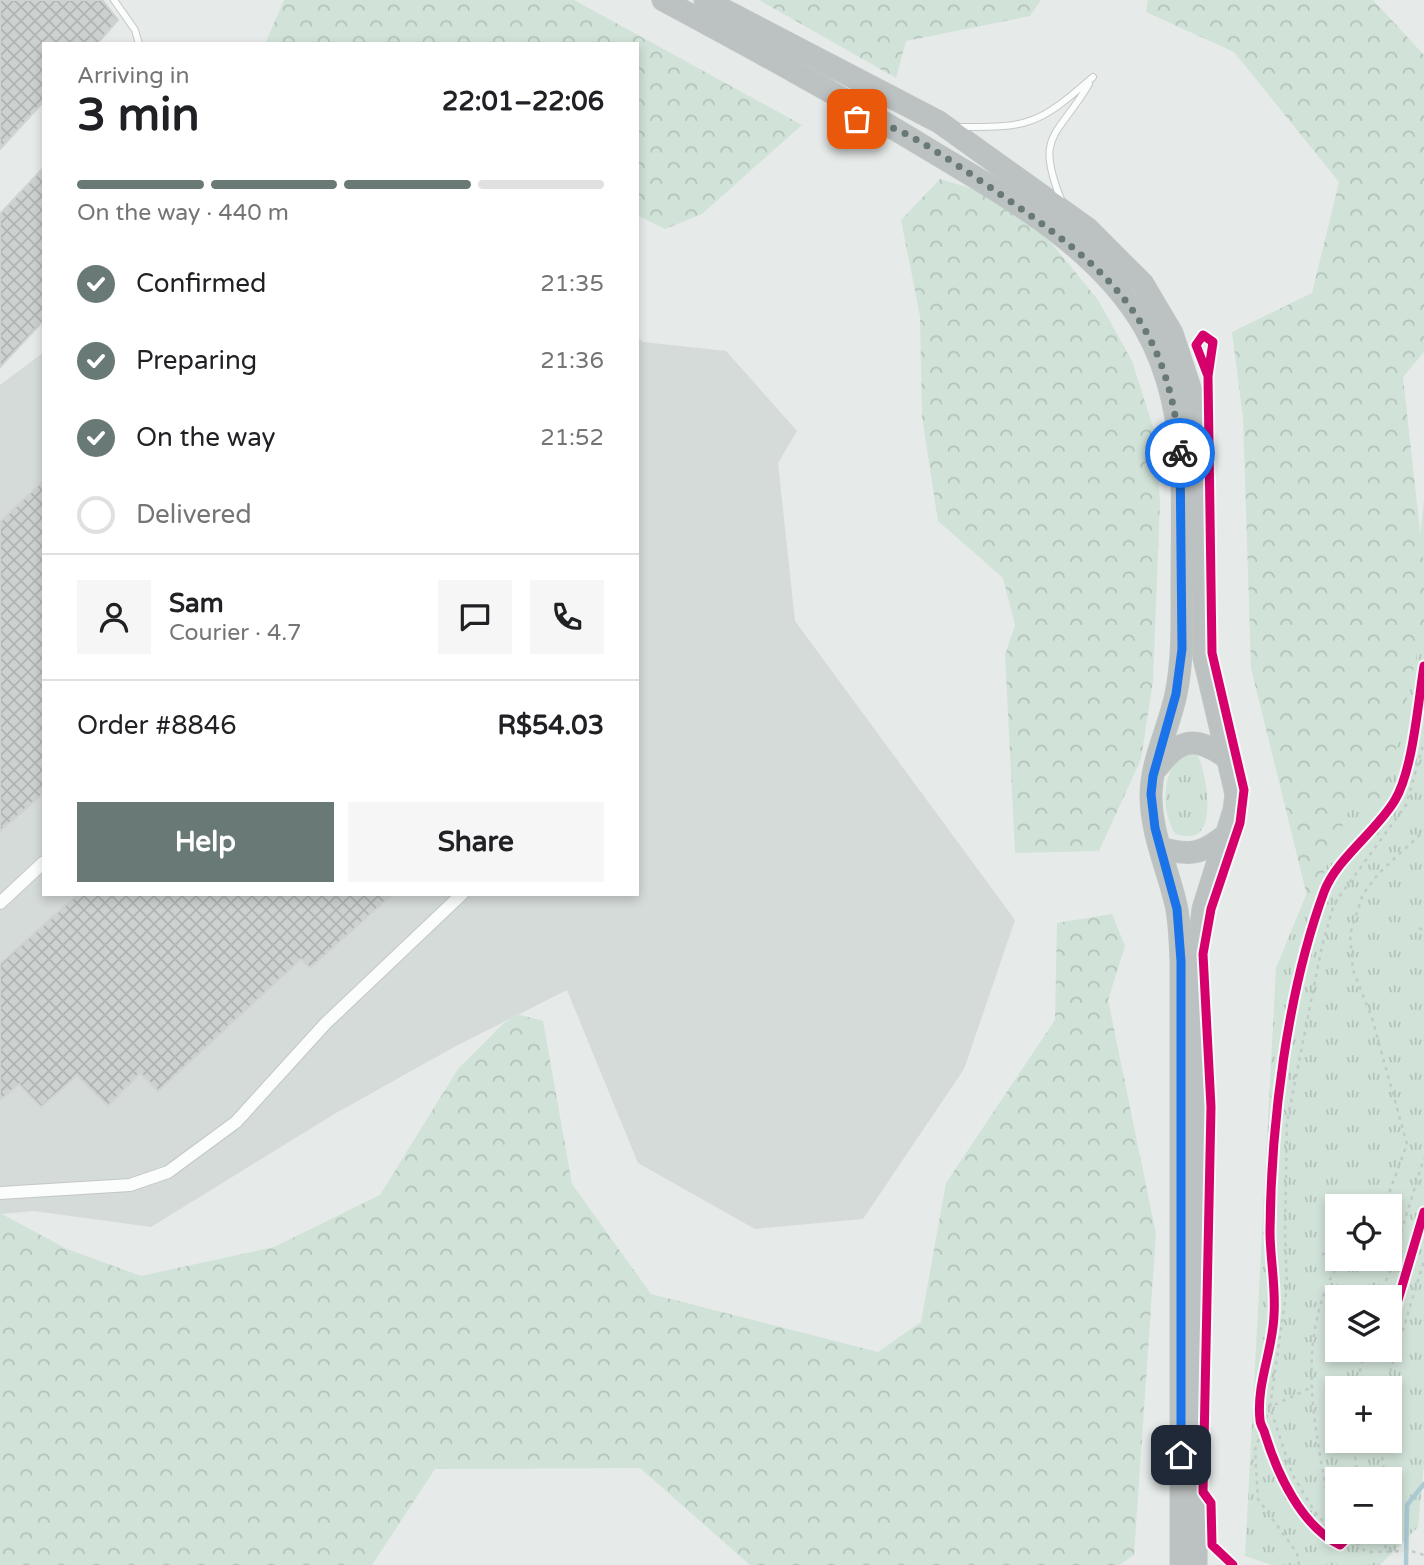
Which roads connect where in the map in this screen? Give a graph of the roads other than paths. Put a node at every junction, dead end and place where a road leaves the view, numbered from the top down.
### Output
1 (114, 0) edge
2 (663, 0) edge
3 (705, 0) edge
4 (138, 42) edge
5 (946, 127) junction
6 (1066, 213) junction
7 (1227, 758) junction
8 (1154, 771) junction
9 (1228, 833) junction
10 (1161, 848) junction
11 (42, 864) edge
12 (460, 896) edge
13 (0, 903) edge
14 (0, 1193) edge
15 (1181, 1565) edge
16 (1196, 1565) edge

1 - 4 lane
2 - 8 highway
3 - 5 highway
5 - 6 highway
5 - 6 lane
6 - 7 highway
7 - 8 highway
7 - 9 highway
8 - 10 highway
9 - 10 highway
9 - 16 highway
10 - 15 highway
11 - 13 street
12 - 14 street

